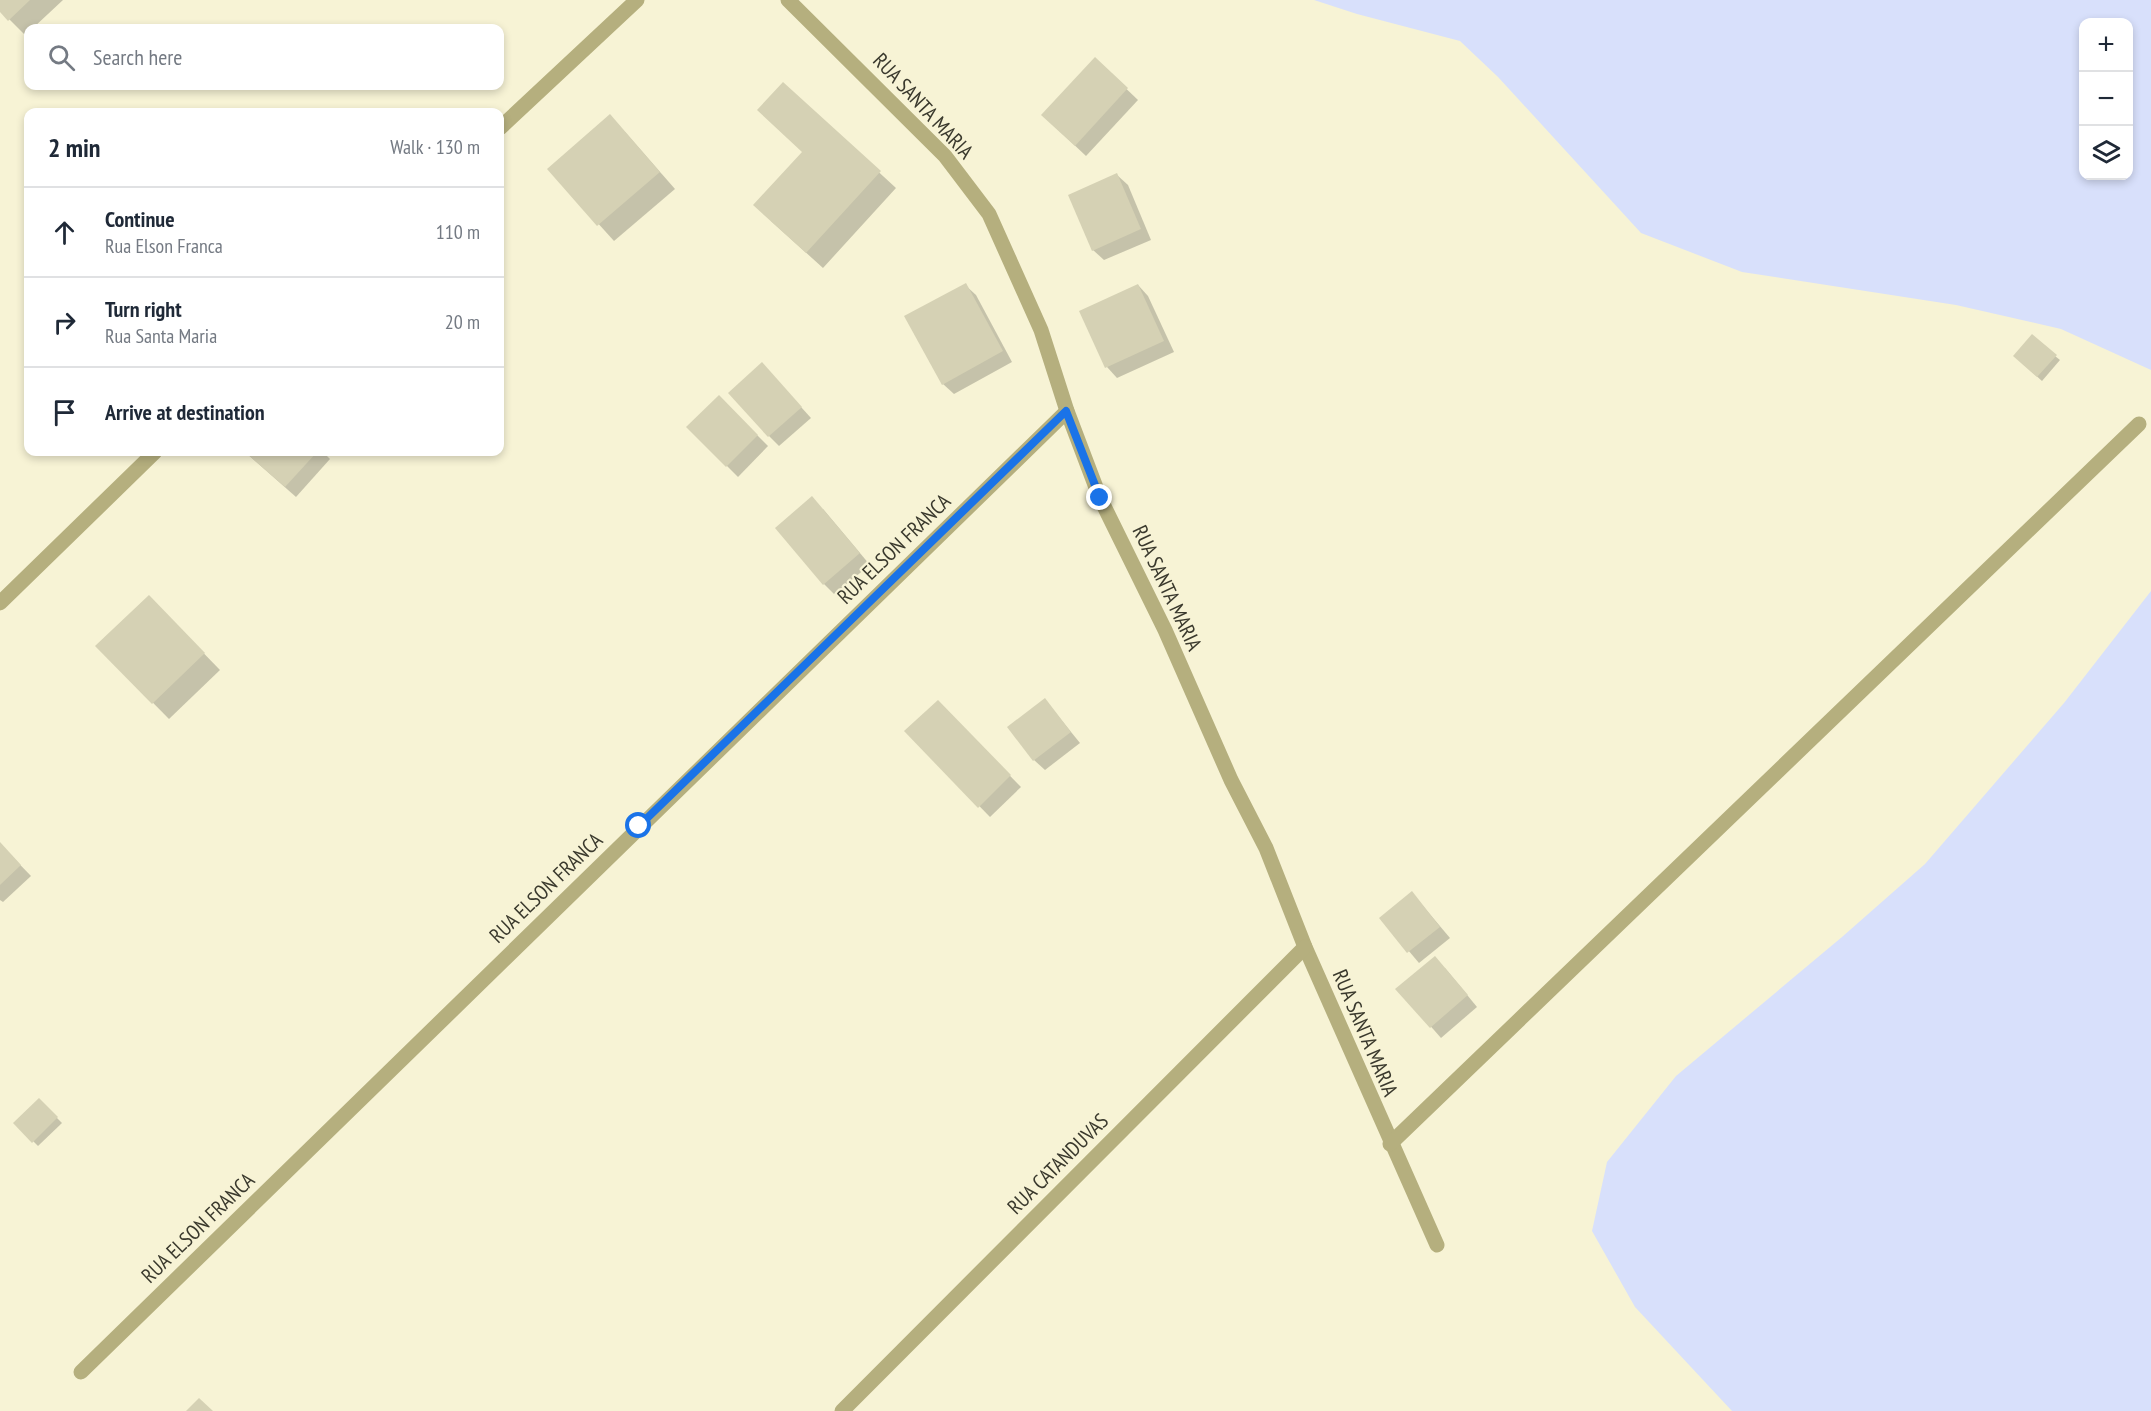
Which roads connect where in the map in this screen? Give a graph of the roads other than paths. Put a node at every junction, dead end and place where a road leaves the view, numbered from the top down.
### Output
1 (637, 0) edge
2 (788, 0) edge
3 (504, 124) edge
4 (1066, 411) junction
5 (2139, 424) dead end
6 (151, 456) edge
7 (0, 603) edge
8 (1305, 947) junction
9 (1390, 1143) junction
10 (1437, 1245) dead end
11 (81, 1372) dead end
12 (842, 1411) edge

1 - 3 street
2 - 4 street, RUA SANTA MARIA
4 - 8 street, RUA SANTA MARIA
4 - 11 street, RUA ELSON FRANCA
5 - 9 street
6 - 7 street
8 - 9 street, RUA SANTA MARIA
8 - 12 street, RUA CATANDUVAS
9 - 10 street, RUA SANTA MARIA

